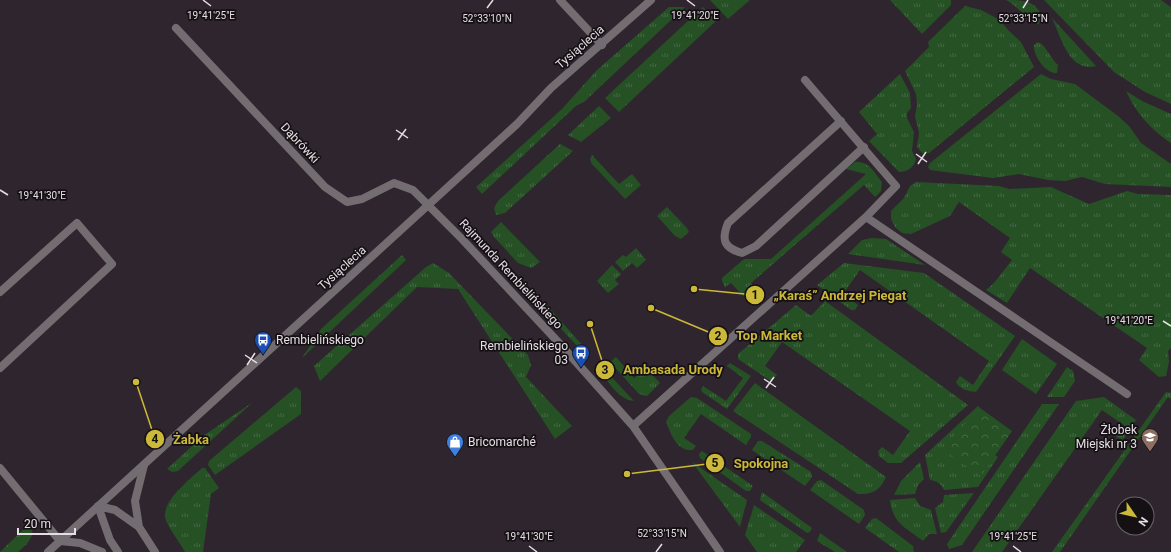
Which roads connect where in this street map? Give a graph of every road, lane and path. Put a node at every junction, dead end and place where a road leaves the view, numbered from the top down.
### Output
1 (560, 0) edge
2 (651, 0) edge
3 (176, 28) dead end
4 (602, 45) junction
5 (805, 80) dead end
6 (841, 121) junction
7 (864, 147) junction
8 (428, 205) junction
9 (866, 217) junction
10 (0, 292) edge
11 (0, 368) edge
12 (1127, 394) dead end
13 (633, 426) junction
14 (144, 464) junction
15 (0, 468) edge
16 (98, 506) junction
17 (139, 527) junction
18 (60, 541) junction
19 (48, 552) edge
20 (102, 552) edge
21 (118, 552) edge
22 (154, 552) edge
23 (720, 552) edge

1 - 4 street
2 - 4 street, Tysiąclecia
3 - 8 street, Dąbrówki
4 - 8 street, Tysiąclecia
5 - 6 street
6 - 7 street
6 - 7 street
7 - 9 street
8 - 13 street, Rajmunda Rembielińskiego
8 - 14 street, Tysiąclecia
9 - 12 street
9 - 13 street
10 - 11 street
13 - 23 street, Rajmunda Rembielińskiego
14 - 16 street, Tysiąclecia
14 - 17 street
15 - 18 street
16 - 17 street
16 - 18 street, Tysiąclecia
16 - 21 street
17 - 22 street
18 - 19 street, Tysiąclecia
18 - 20 street

